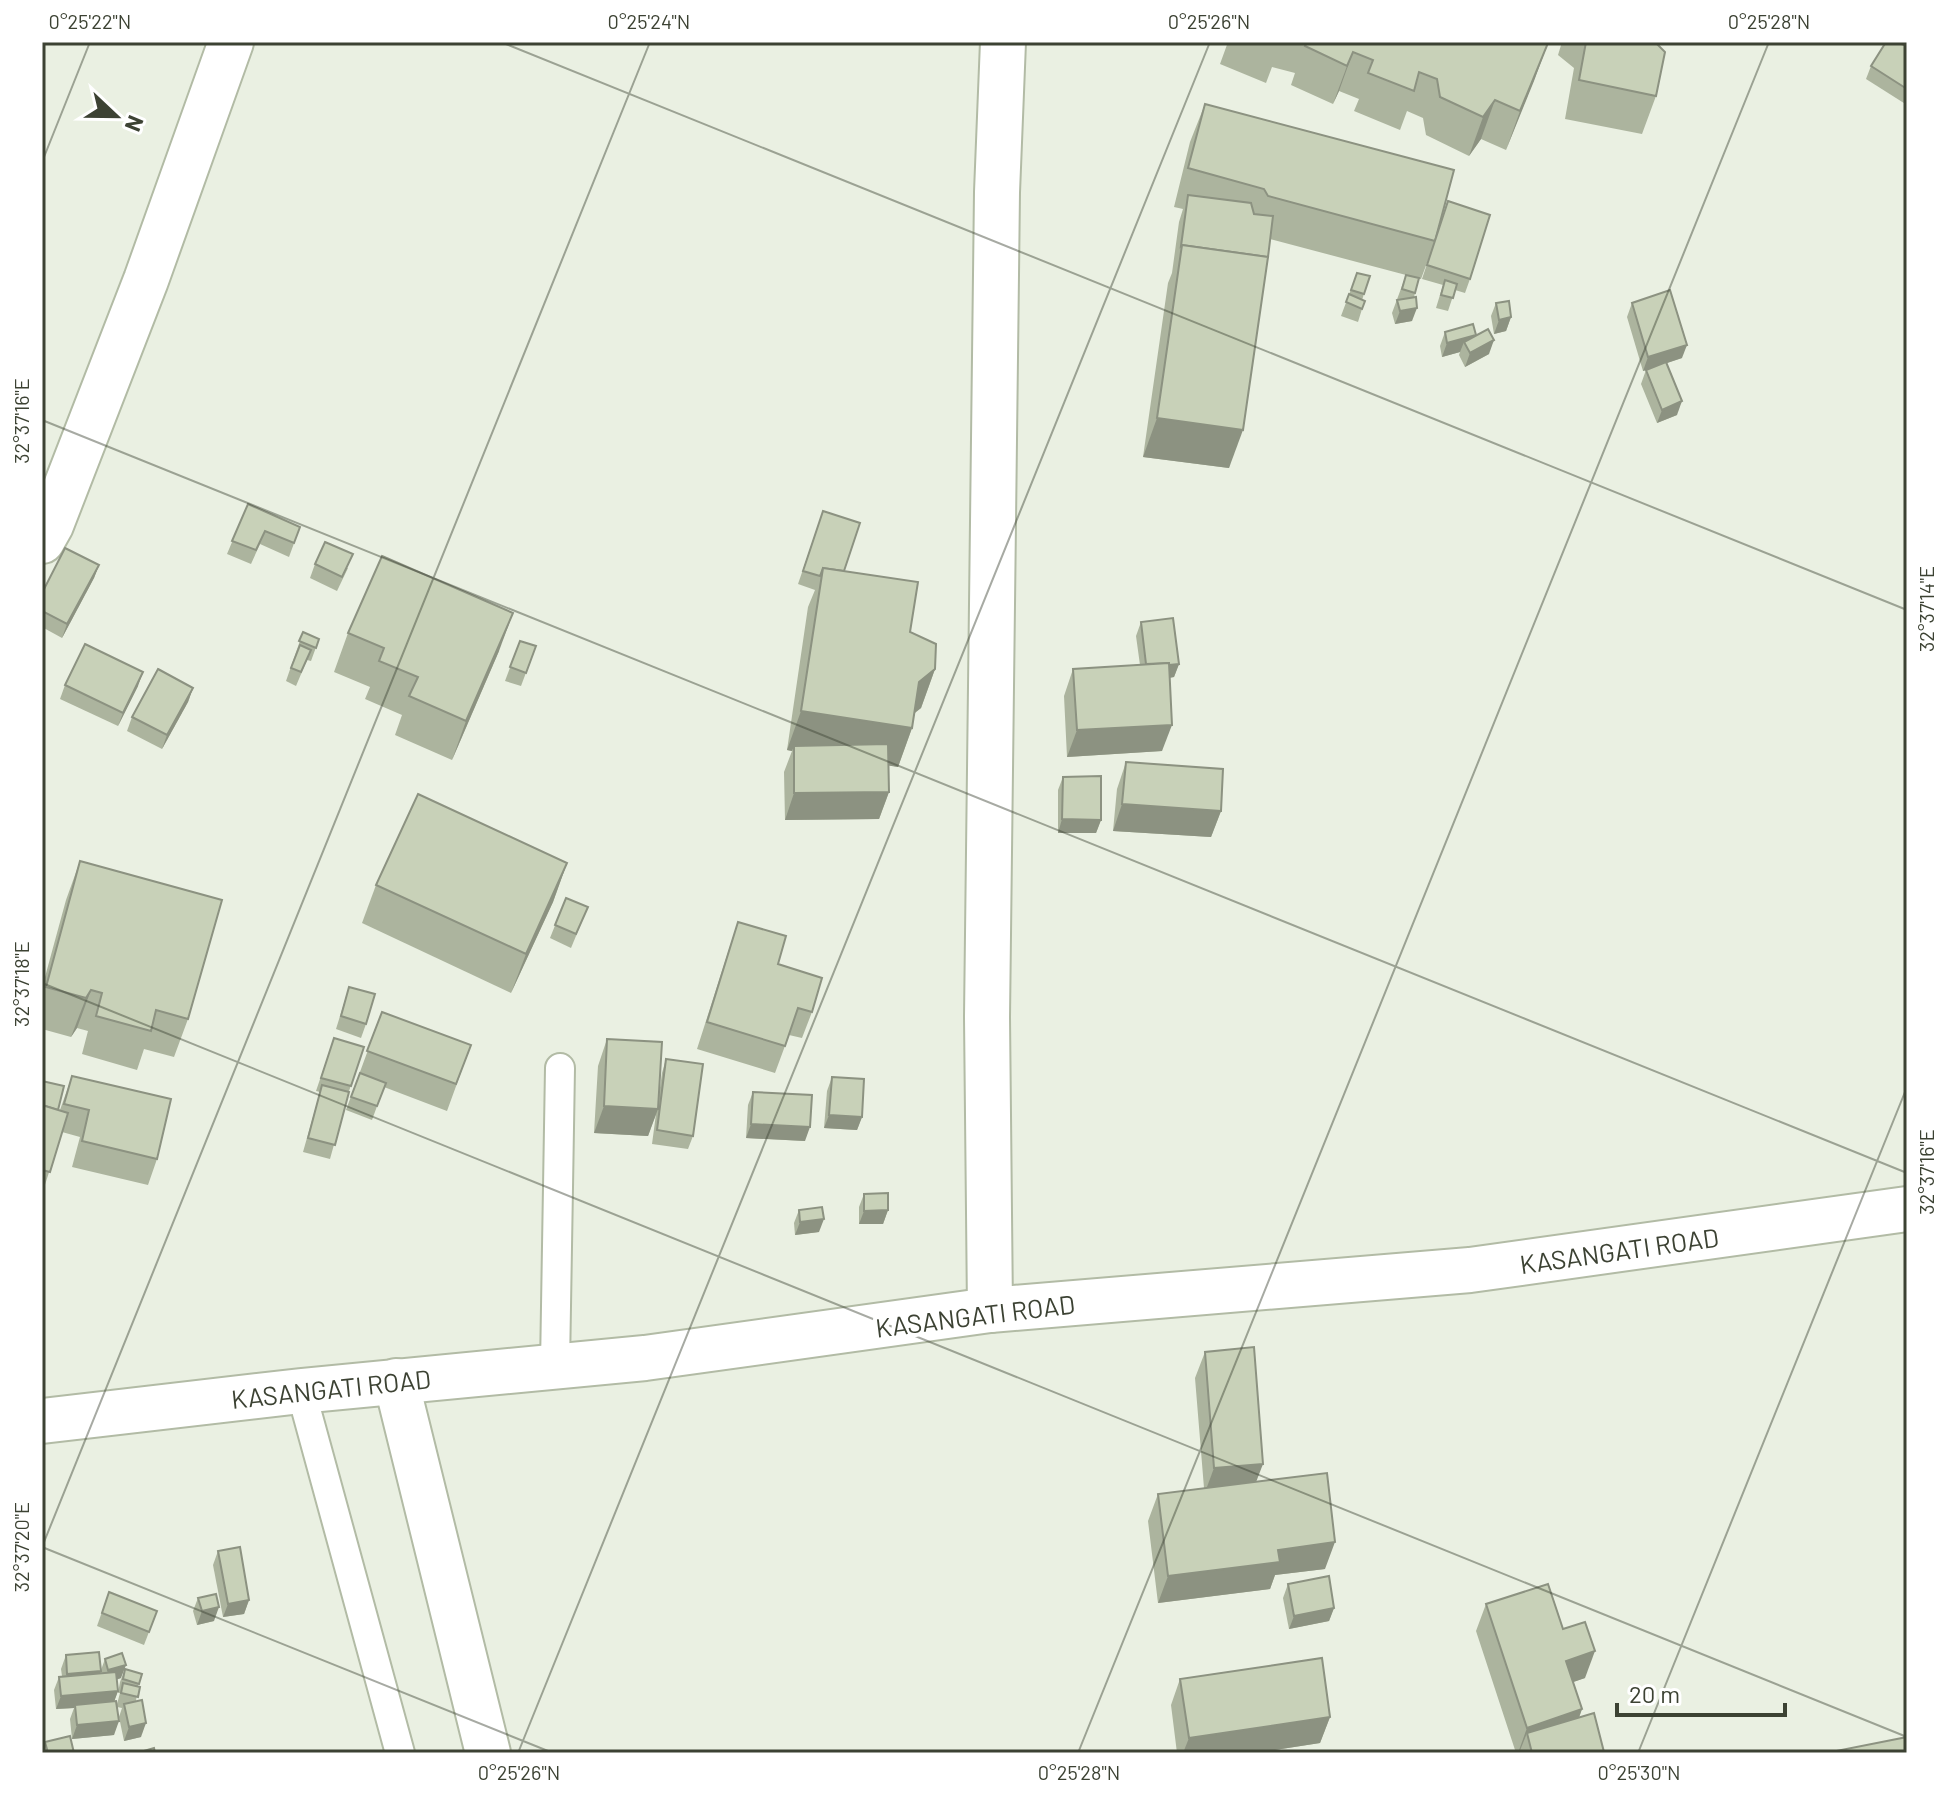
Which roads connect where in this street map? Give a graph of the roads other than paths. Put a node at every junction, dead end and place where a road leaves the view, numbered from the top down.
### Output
1 (231, 42) edge
2 (1003, 42) edge
3 (42, 541) edge
4 (560, 1068) dead end
5 (1907, 1209) edge
6 (990, 1310) junction
7 (555, 1366) junction
8 (396, 1381) junction
9 (301, 1391) junction
10 (42, 1421) edge
11 (400, 1753) edge
12 (488, 1753) edge

1 - 3 street
2 - 6 street
4 - 7 lane
5 - 6 street, KASANGATI ROAD
6 - 7 street, KASANGATI ROAD
7 - 8 street, KASANGATI ROAD
8 - 9 street, KASANGATI ROAD
8 - 12 street
9 - 10 street, KASANGATI ROAD
9 - 11 lane

